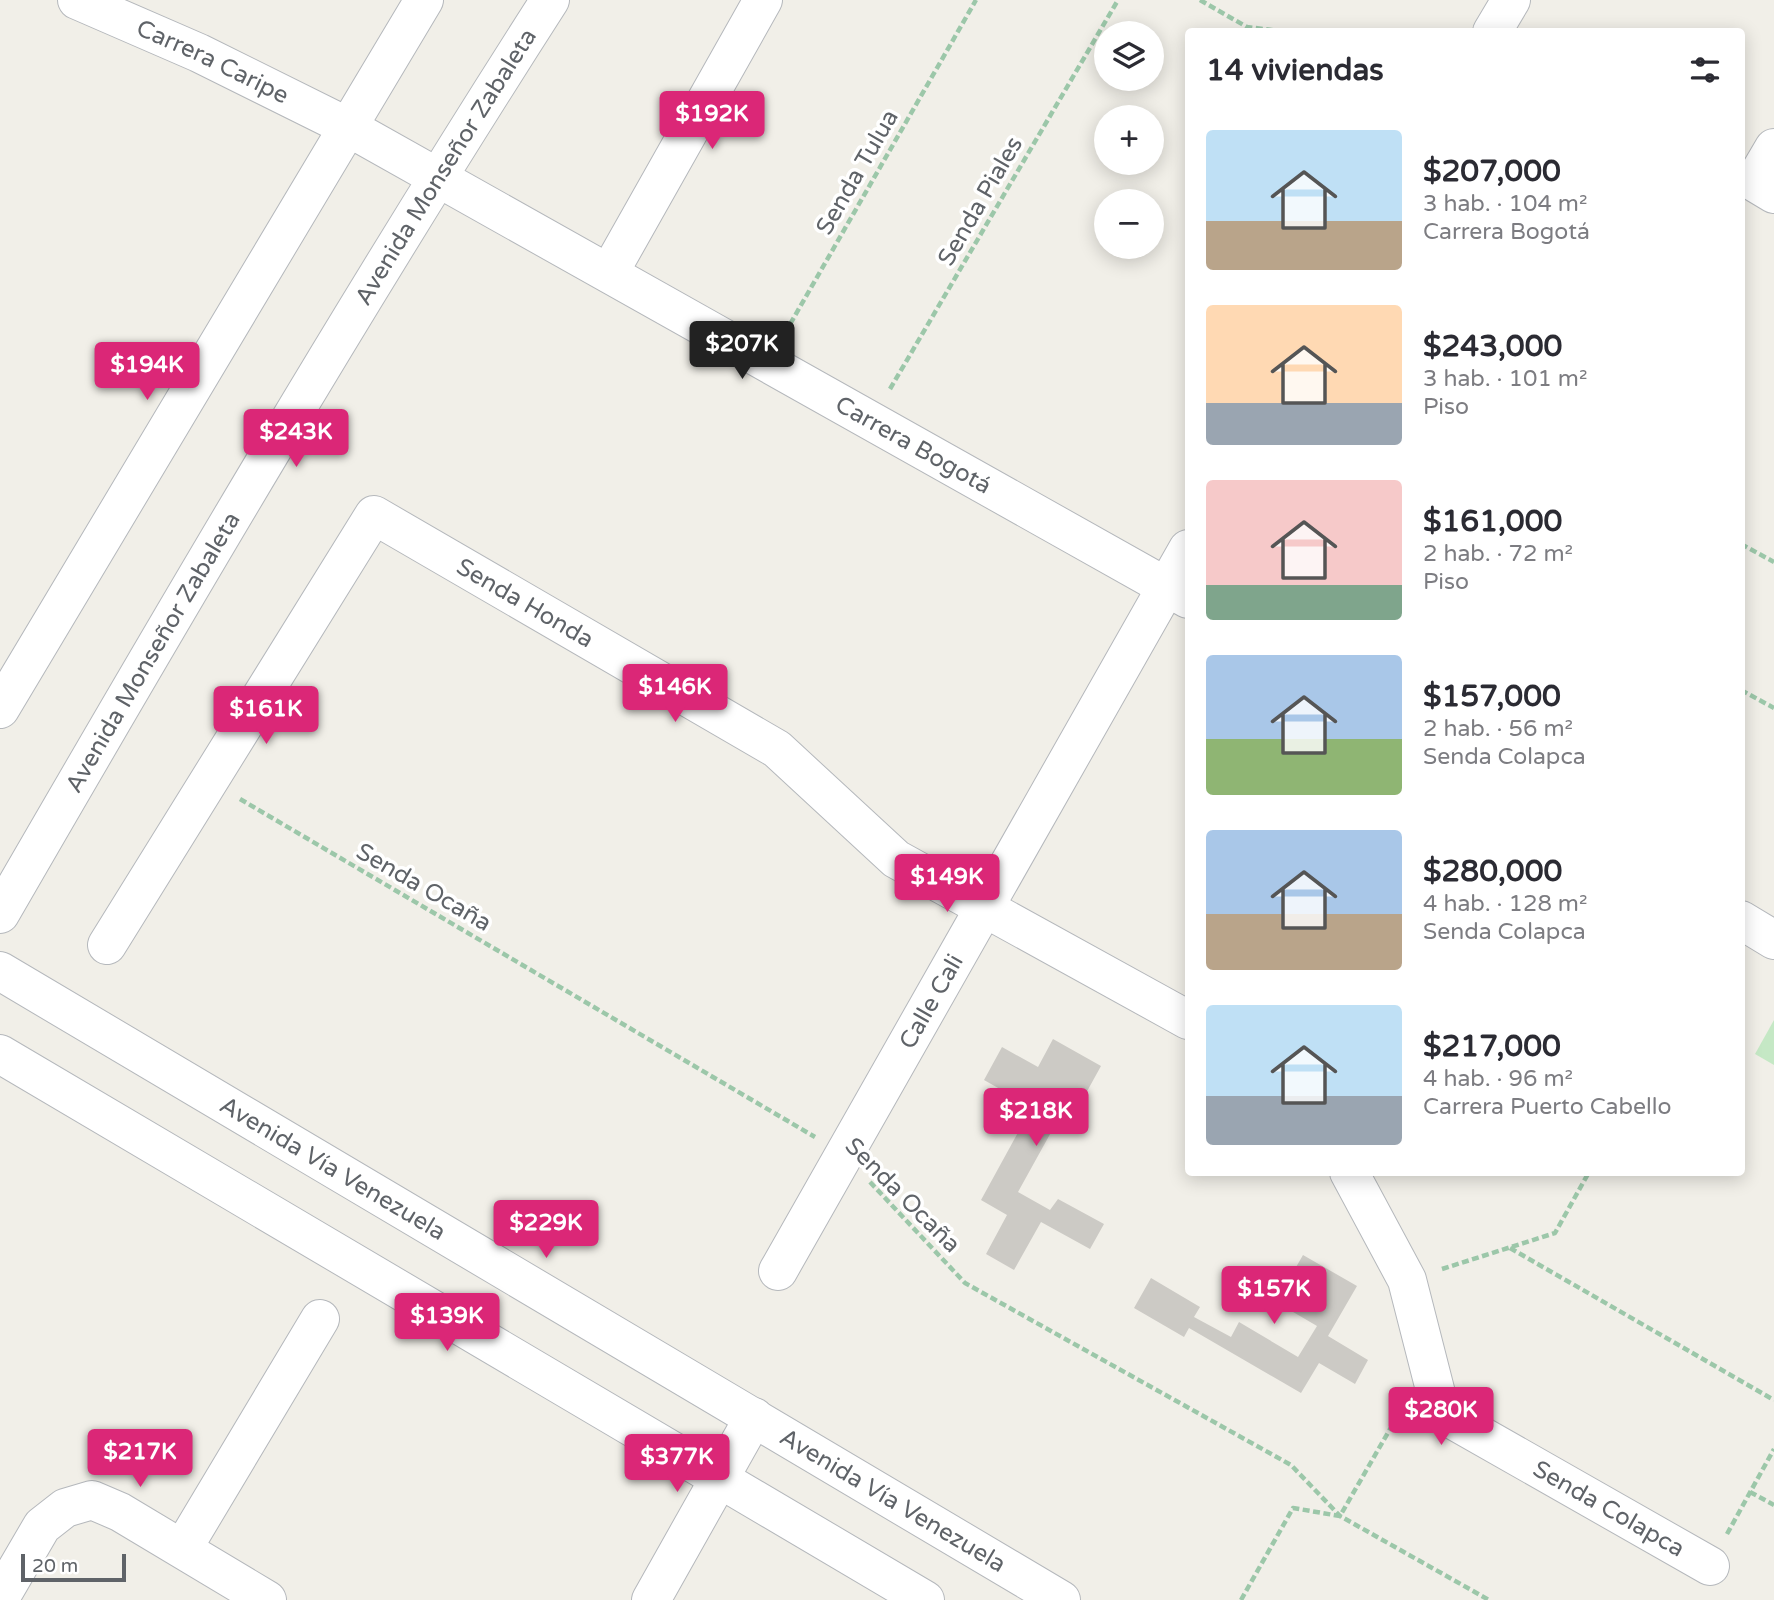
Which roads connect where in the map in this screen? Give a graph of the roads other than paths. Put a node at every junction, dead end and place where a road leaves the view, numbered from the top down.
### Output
1 (77, 0) edge
2 (424, 0) edge
3 (550, 0) edge
4 (762, 0) edge
5 (1511, 0) edge
6 (1494, 28) edge
7 (346, 126) junction
8 (1774, 148) edge
9 (437, 177) junction
10 (1774, 194) edge
11 (609, 273) junction
12 (1185, 561) edge
13 (1177, 592) edge
14 (0, 709) edge
15 (985, 907) junction
16 (0, 914) edge
17 (1745, 922) edge
18 (1774, 940) edge
19 (107, 945) dead end
20 (0, 971) edge
21 (1185, 1018) edge
22 (0, 1054) edge
23 (1351, 1176) edge
24 (778, 1271) dead end
25 (320, 1319) dead end
26 (754, 1417) junction
27 (719, 1479) junction
28 (183, 1548) junction
29 (1710, 1566) road end
30 (0, 1598) edge
31 (267, 1600) edge
32 (651, 1600) edge
33 (925, 1600) edge
34 (1061, 1600) edge

1 - 7 street, Carrera Caripe
2 - 7 street
3 - 9 street, Avenida Monseñor Zabaleta
4 - 11 street
5 - 6 street
7 - 9 street, Carrera Bogotá
7 - 14 street
8 - 10 street
9 - 11 street, Carrera Bogotá
9 - 16 street, Avenida Monseñor Zabaleta
11 - 13 street, Carrera Bogotá
12 - 13 street, Calle Cali
13 - 15 street, Calle Cali
15 - 19 street, Senda Honda
15 - 21 street, Senda Honda
15 - 24 street, Calle Cali
17 - 18 street
20 - 26 street, Avenida Vía Venezuela
22 - 27 street
23 - 29 street, Senda Colapca
25 - 28 street
26 - 27 street
26 - 34 street, Avenida Vía Venezuela
27 - 32 street
27 - 33 street
28 - 30 street
28 - 31 street

